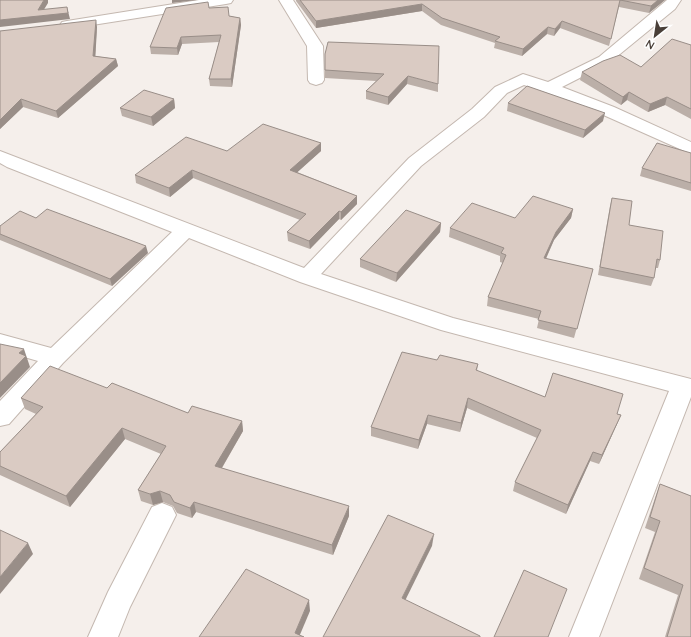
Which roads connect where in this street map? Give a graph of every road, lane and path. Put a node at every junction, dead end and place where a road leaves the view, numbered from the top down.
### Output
1 (226, 0) edge
2 (286, 0) edge
3 (674, 0) edge
4 (56, 26) edge
5 (316, 80) dead end
6 (549, 87) junction
7 (691, 149) edge
8 (0, 156) edge
9 (186, 230) junction
10 (307, 277) junction
11 (0, 342) edge
12 (55, 357) junction
13 (687, 388) edge
14 (0, 417) edge
15 (162, 515) dead end
16 (103, 637) edge
17 (584, 637) edge

1 - 4 street
2 - 5 street
3 - 6 street
6 - 7 street
6 - 10 street
8 - 9 street
9 - 10 street
9 - 12 street
10 - 13 street
11 - 12 street
12 - 14 street
13 - 17 street
15 - 16 street

